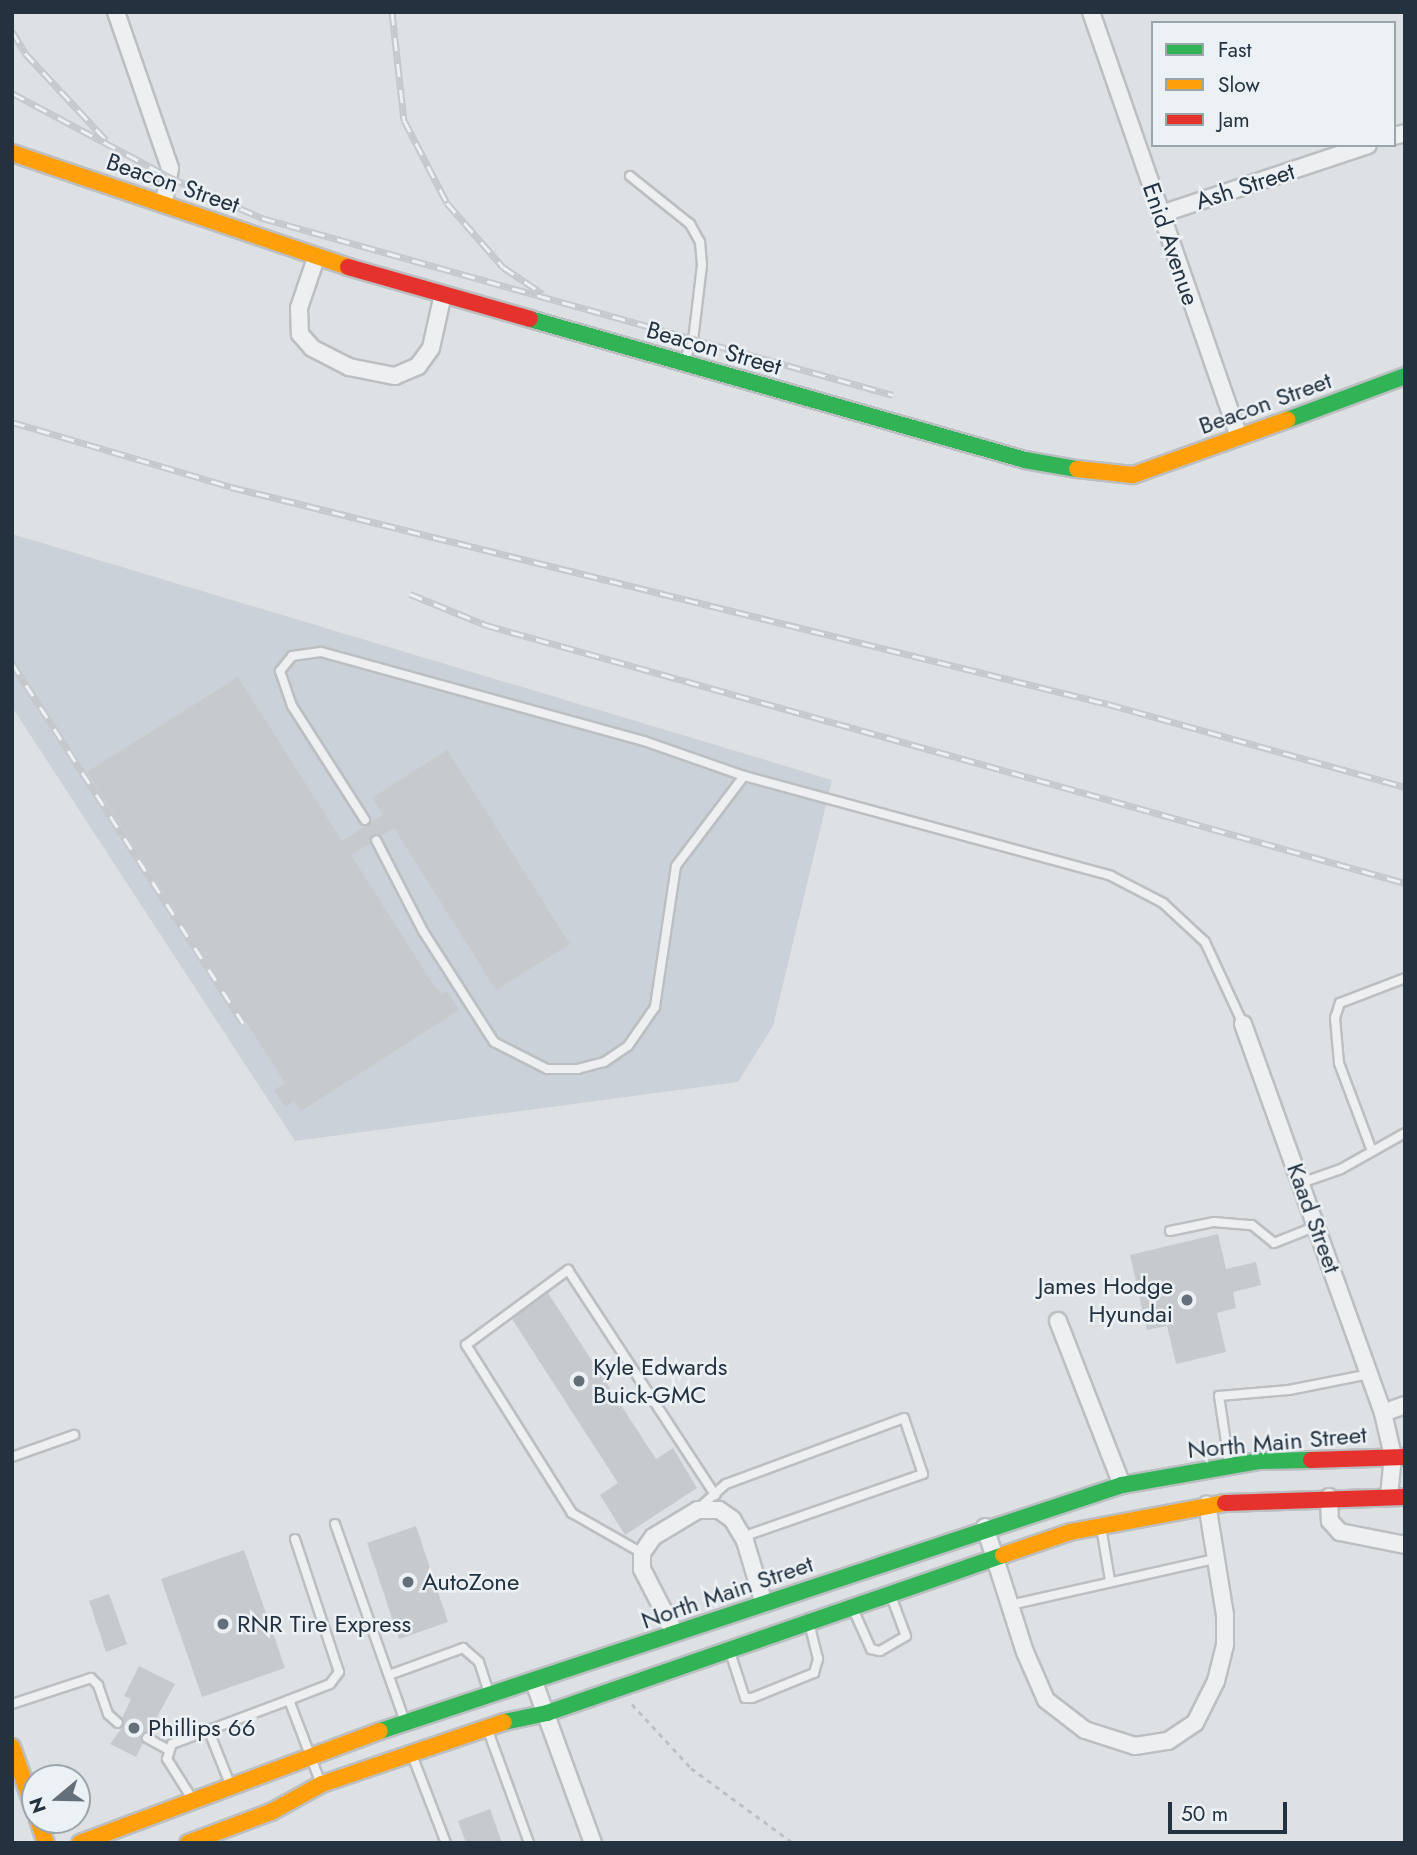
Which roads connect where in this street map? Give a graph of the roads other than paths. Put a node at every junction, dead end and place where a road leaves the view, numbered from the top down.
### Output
1 (116, 12) edge
2 (1091, 12) edge
3 (1362, 147) edge
4 (12, 153) edge
5 (630, 176) dead end
6 (164, 204) junction
7 (1161, 214) junction
8 (316, 258) junction
9 (443, 294) junction
10 (683, 363) junction
11 (1405, 376) edge
12 (1238, 435) junction
13 (744, 776) junction
14 (365, 820) dead end
15 (376, 840) dead end
16 (1405, 978) edge
17 (1243, 1024) joint
18 (1405, 1133) edge
19 (1372, 1151) junction
20 (1301, 1183) junction
21 (1317, 1226) junction
22 (1170, 1231) dead end
23 (1058, 1321) dead end
24 (1370, 1374) junction
25 (1405, 1405) edge
26 (1383, 1413) junction
27 (74, 1435) dead end
28 (1399, 1456) edge
29 (12, 1457) edge
30 (1230, 1465) junction
31 (1122, 1485) junction
32 (715, 1495) junction
33 (1329, 1497) junction
34 (1397, 1497) edge
35 (1207, 1504) junction
36 (698, 1510) junction
37 (335, 1524) dead end
38 (1101, 1525) junction
39 (985, 1527) junction
40 (742, 1537) junction
41 (295, 1539) dead end
42 (1405, 1545) edge
43 (642, 1553) junction
44 (995, 1556) junction
45 (1214, 1559) junction
46 (1110, 1580) junction
47 (890, 1593) junction
48 (764, 1604) junction
49 (1010, 1605) junction
50 (852, 1606) junction
51 (809, 1622) junction
52 (675, 1633) junction
53 (729, 1650) junction
54 (389, 1675) junction
55 (534, 1682) junction
56 (490, 1696) junction
57 (289, 1700) junction
58 (12, 1704) edge
59 (547, 1713) junction
60 (405, 1722) junction
61 (118, 1723) dead end
62 (486, 1726) junction
63 (208, 1729) junction
64 (147, 1738) dead end
65 (12, 1747) edge
66 (169, 1751) junction
67 (410, 1752) junction
68 (309, 1760) junction
69 (21, 1772) edge
70 (322, 1783) junction
71 (232, 1789) junction
72 (194, 1803) junction
73 (592, 1842) edge
74 (80, 1843) edge
75 (188, 1843) edge
76 (446, 1843) edge
77 (529, 1843) edge

1 - 6 street
2 - 7 street, Enid Avenue
3 - 7 street, Ash Street
4 - 6 main road, Beacon Street
5 - 10 lane
6 - 8 main road, Beacon Street
7 - 12 street, Enid Avenue
8 - 9 main road, Beacon Street
8 - 9 street
9 - 10 main road, Beacon Street
10 - 12 main road, Beacon Street
11 - 12 main road, Beacon Street
13 - 14 lane
13 - 15 lane
13 - 17 lane
16 - 19 lane
17 - 20 street, Kaad Street
18 - 19 lane
19 - 20 lane
20 - 21 street, Kaad Street
21 - 22 lane
21 - 24 street, Kaad Street
23 - 31 street
24 - 26 street, Kaad Street
24 - 30 lane
25 - 26 street
26 - 28 street, Kaad Street
27 - 29 lane
28 - 30 main road, North Main Street
28 - 34 street, Kaad Street
30 - 31 main road, North Main Street
31 - 39 main road, North Main Street
32 - 36 lane
32 - 40 lane
32 - 43 lane
33 - 34 main road
33 - 35 main road
33 - 42 street
35 - 38 main road
35 - 45 street
36 - 40 street
36 - 43 street
37 - 54 lane
38 - 44 main road
38 - 46 lane
39 - 44 street
39 - 48 main road, North Main Street
40 - 48 street
41 - 57 lane
43 - 52 street
44 - 47 main road
44 - 49 street
45 - 46 lane
45 - 49 street
46 - 49 lane
47 - 50 main road
47 - 50 lane
48 - 52 main road, North Main Street
50 - 51 main road
51 - 53 main road
51 - 53 lane
52 - 55 main road, North Main Street
53 - 59 main road
54 - 56 lane
54 - 60 lane
55 - 56 main road, North Main Street
55 - 59 street
56 - 60 main road, North Main Street
57 - 63 lane
57 - 68 lane
58 - 61 lane
59 - 62 main road
59 - 73 street
60 - 68 main road, North Main Street
62 - 67 main road
62 - 77 lane
63 - 66 lane
63 - 71 lane
64 - 66 lane
65 - 69 main road
66 - 72 lane
67 - 70 main road
67 - 76 lane
68 - 70 lane
68 - 71 main road, North Main Street
70 - 75 main road
71 - 72 main road, North Main Street
72 - 74 main road, North Main Street

